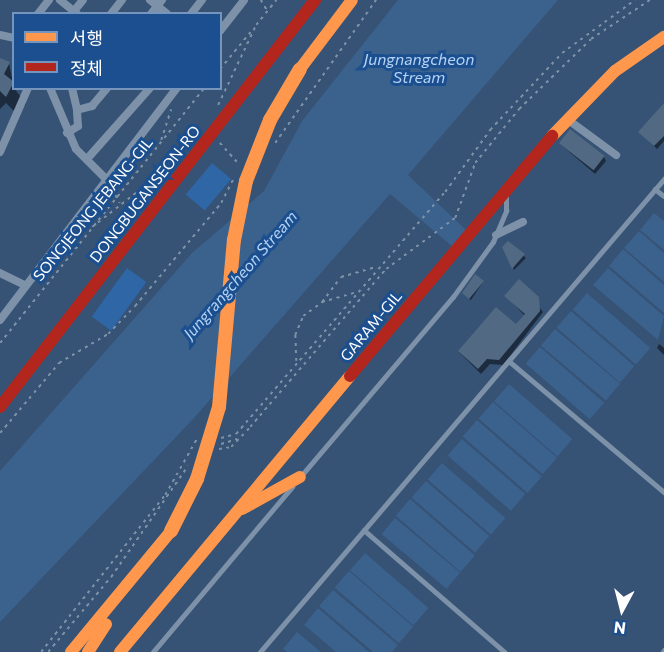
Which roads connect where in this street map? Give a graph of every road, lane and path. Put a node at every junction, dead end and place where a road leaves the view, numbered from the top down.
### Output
1 (49, 0) edge
2 (60, 0) edge
3 (83, 0) edge
4 (122, 0) edge
5 (202, 0) edge
6 (244, 0) edge
7 (261, 0) edge
8 (276, 0) edge
9 (315, 0) edge
10 (352, 0) edge
11 (376, 0) edge
12 (635, 0) edge
13 (650, 0) edge
14 (268, 10) junction
15 (41, 12) edge
16 (76, 12) edge
17 (113, 12) edge
18 (193, 12) edge
19 (255, 27) junction
20 (222, 28) edge
21 (664, 37) edge
22 (222, 67) edge
23 (27, 90) edge
24 (51, 90) edge
25 (72, 90) edge
26 (106, 90) edge
27 (148, 90) edge
28 (172, 90) edge
29 (202, 90) edge
30 (217, 107) dead end
31 (77, 110) junction
32 (567, 119) junction
33 (67, 133) junction
34 (161, 141) junction
35 (220, 143) dead end
36 (272, 147) dead end
37 (0, 152) edge
38 (616, 155) dead end
39 (87, 159) junction
40 (178, 160) dead end
41 (664, 179) edge
42 (107, 180) junction
43 (655, 189) junction
44 (506, 190) junction
45 (116, 195) junction
46 (664, 196) edge
47 (120, 204) junction
48 (523, 222) dead end
49 (89, 230) junction
50 (496, 236) junction
51 (378, 267) junction
52 (0, 273) edge
53 (25, 285) junction
54 (357, 292) junction
55 (322, 302) junction
56 (0, 320) edge
57 (0, 343) edge
58 (509, 361) junction
59 (296, 363) junction
60 (14, 390) junction
61 (0, 401) edge
62 (0, 407) edge
63 (0, 433) edge
64 (209, 438) dead end
65 (217, 438) dead end
66 (199, 449) dead end
67 (213, 449) dead end
68 (300, 477) junction
69 (664, 492) edge
70 (233, 514) junction
71 (364, 531) junction
72 (136, 577) junction
73 (41, 652) edge
74 (48, 652) edge
75 (71, 652) edge
76 (88, 652) edge
77 (120, 652) edge
78 (153, 652) edge
79 (260, 652) edge
80 (505, 652) edge

1 - 15 street
2 - 16 street
3 - 16 street
4 - 17 street
5 - 18 street
6 - 20 street
7 - 14 path
8 - 14 path
9 - 60 main road, DONGBUGANSEON-RO
10 - 72 main road, bridge
11 - 36 path
12 - 51 path
13 - 67 path
14 - 19 path
19 - 22 path
19 - 30 path
21 - 32 main road, GARAM-GIL
23 - 37 street
24 - 33 street
25 - 31 street
26 - 31 street
27 - 39 street
28 - 34 path
28 - 42 street
29 - 34 path, SONGJEONG JEBANG-GIL
31 - 33 street
32 - 38 street
32 - 44 main road, GARAM-GIL
33 - 39 street
34 - 45 path, SONGJEONG JEBANG-GIL
35 - 63 path
39 - 42 street
40 - 47 path
41 - 43 lane
42 - 45 path
42 - 53 street
43 - 46 lane
43 - 58 lane
44 - 50 lane
44 - 70 main road, GARAM-GIL
45 - 47 path
45 - 49 path, SONGJEONG JEBANG-GIL
47 - 49 path
48 - 50 street
49 - 57 path, SONGJEONG JEBANG-GIL
50 - 68 lane
51 - 54 path
51 - 55 path
52 - 53 street
53 - 56 street
54 - 55 path
54 - 59 path
55 - 59 path
58 - 69 lane
58 - 71 lane
59 - 65 path
60 - 61 main road
60 - 62 main road, DONGBUGANSEON-RO
64 - 73 path
66 - 74 path
68 - 70 main road
68 - 78 lane
70 - 77 main road, GARAM-GIL
71 - 79 lane
71 - 80 lane
72 - 75 main road
72 - 76 main road

